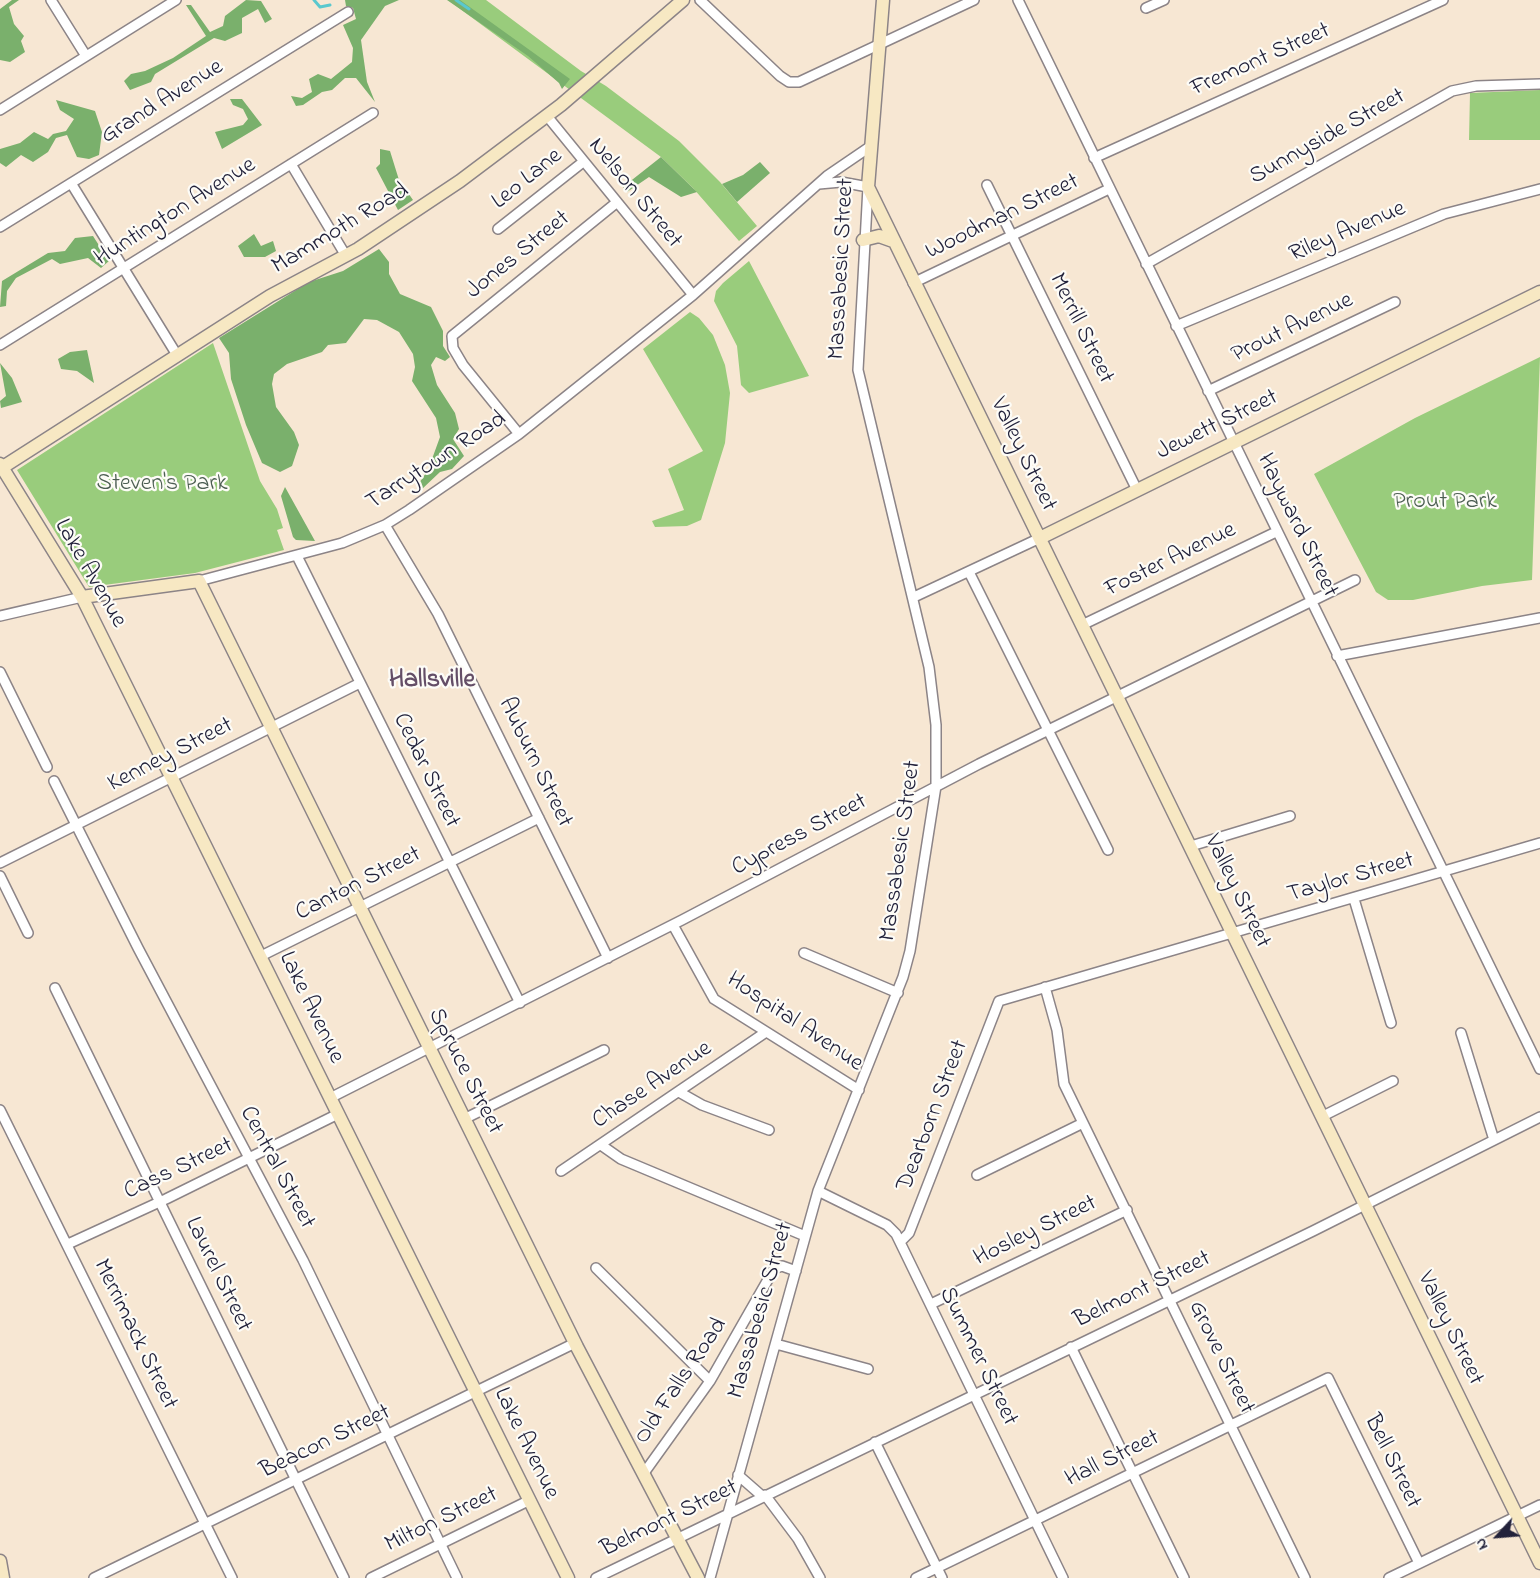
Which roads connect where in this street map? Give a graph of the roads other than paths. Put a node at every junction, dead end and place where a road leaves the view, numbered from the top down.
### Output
1 (51, 0) edge
2 (176, 0) edge
3 (683, 0) edge
4 (700, 0) edge
5 (883, 0) edge
6 (974, 0) edge
7 (1018, 0) edge
8 (1164, 0) edge
9 (1443, 0) edge
10 (1146, 8) dead end
11 (348, 12) dead end
12 (880, 45) junction
13 (86, 56) junction
14 (1540, 84) edge
15 (0, 110) edge
16 (373, 113) dead end
17 (547, 116) junction
18 (871, 146) junction
19 (1094, 158) junction
20 (583, 162) junction
21 (291, 164) junction
22 (71, 183) junction
23 (819, 184) junction
24 (987, 185) dead end
25 (868, 187) junction
26 (1109, 189) junction
27 (1540, 189) edge
28 (616, 203) junction
29 (0, 227) edge
30 (498, 230) dead end
31 (1012, 236) junction
32 (863, 240) junction
33 (893, 241) junction
34 (346, 256) junction
35 (1146, 264) junction
36 (123, 268) junction
37 (913, 283) junction
38 (1540, 292) edge
39 (693, 295) junction
40 (1395, 302) dead end
41 (1176, 326) junction
42 (0, 345) edge
43 (177, 355) junction
44 (1208, 391) junction
45 (519, 434) junction
46 (1233, 442) junction
47 (1, 467) edge
48 (1137, 490) junction
49 (385, 525) junction
50 (1276, 532) junction
51 (1040, 538) junction
52 (297, 556) junction
53 (969, 572) junction
54 (1355, 580) dead end
55 (199, 581) junction
56 (82, 597) junction
57 (914, 597) junction
58 (1310, 601) junction
59 (0, 616) edge
60 (1540, 618) edge
61 (1082, 625) junction
62 (1337, 656) junction
63 (0, 672) edge
64 (360, 683) junction
65 (1116, 695) junction
66 (270, 728) junction
67 (1049, 729) junction
68 (47, 767) dead end
69 (171, 778) junction
70 (54, 781) dead end
71 (936, 786) junction
72 (1290, 816) dead end
73 (539, 818) junction
74 (77, 825) junction
75 (1540, 843) edge
76 (1191, 846) junction
77 (1108, 850) dead end
78 (449, 862) junction
79 (0, 863) edge
80 (1444, 872) junction
81 (0, 876) edge
82 (1354, 899) junction
83 (359, 908) junction
84 (673, 925) junction
85 (1232, 932) junction
86 (28, 933) dead end
87 (804, 952) dead end
88 (261, 956) junction
89 (608, 958) junction
90 (1045, 987) junction
91 (55, 988) dead end
92 (898, 993) junction
93 (999, 1001) joint
94 (520, 1003) junction
95 (1391, 1023) dead end
96 (766, 1032) junction
97 (1461, 1033) dead end
98 (429, 1048) junction
99 (604, 1050) dead end
100 (1540, 1069) edge
101 (1393, 1081) dead end
102 (859, 1090) junction
103 (679, 1092) junction
104 (330, 1098) junction
105 (0, 1110) edge
106 (338, 1114) junction
107 (1323, 1116) junction
108 (1540, 1118) edge
109 (464, 1119) junction
110 (1083, 1123) junction
111 (769, 1130) dead end
112 (1494, 1140) junction
113 (602, 1145) junction
114 (249, 1159) junction
115 (561, 1171) dead end
116 (977, 1175) dead end
117 (818, 1191) junction
118 (159, 1202) junction
119 (1365, 1204) junction
120 (1126, 1210) junction
121 (805, 1236) junction
122 (900, 1242) junction
123 (68, 1244) junction
124 (596, 1268) dead end
125 (796, 1271) junction
126 (1170, 1299) junction
127 (931, 1305) junction
128 (575, 1343) junction
129 (776, 1344) junction
130 (1071, 1347) junction
131 (868, 1369) dead end
132 (1328, 1378) joint
133 (710, 1381) junction
134 (476, 1392) junction
135 (974, 1394) junction
136 (1231, 1424) junction
137 (388, 1434) junction
138 (875, 1442) junction
139 (644, 1473) junction
140 (1133, 1473) junction
141 (738, 1475) junction
142 (296, 1479) junction
143 (764, 1496) junction
144 (530, 1500) junction
145 (1540, 1504) edge
146 (729, 1514) junction
147 (1517, 1516) junction
148 (1034, 1520) junction
149 (205, 1523) junction
150 (677, 1539) junction
151 (441, 1544) junction
152 (0, 1561) edge
153 (1419, 1563) junction
154 (1540, 1563) edge
155 (936, 1568) junction
156 (98, 1577) edge
157 (3, 1578) edge
158 (232, 1578) edge
159 (344, 1578) edge
160 (371, 1578) edge
161 (457, 1578) edge
162 (568, 1578) edge
163 (596, 1578) edge
164 (698, 1578) edge
165 (710, 1578) edge
166 (820, 1578) edge
167 (916, 1578) edge
168 (942, 1578) edge
169 (1063, 1578) edge
170 (1184, 1578) edge
171 (1305, 1578) edge
172 (1389, 1578) edge

1 - 13 street
2 - 13 street
3 - 17 street, Mammoth Road
4 - 12 street
5 - 12 street, Massabesic Street
6 - 12 street
7 - 19 street, Hayward Street
8 - 10 street
9 - 19 street, Fremont Street
11 - 22 street, Grand Avenue
12 - 18 street, Massabesic Street
13 - 15 street
14 - 35 street, Sunnyside Street
16 - 21 street, Huntington Avenue
17 - 20 street, Nelson Street
17 - 34 street, Mammoth Road
18 - 23 street, Tarrytown Road
18 - 25 street, Massabesic Street
19 - 26 street, Hayward Street
20 - 28 street, Nelson Street
20 - 30 street, Leo Lane
21 - 34 street
21 - 36 street, Huntington Avenue
22 - 29 street, Grand Avenue
22 - 36 street
23 - 25 street
23 - 39 street, Tarrytown Road
24 - 31 street, Merrill Street
25 - 32 street, Massabesic Street
25 - 33 street, Valley Street
26 - 31 street, Woodman Street
26 - 35 street, Hayward Street
27 - 41 street, Riley Avenue
28 - 39 street, Nelson Street
28 - 45 street, Jones Street
31 - 37 street, Woodman Street
31 - 48 street, Merrill Street
32 - 33 street
32 - 57 street, Massabesic Street
33 - 37 street, Valley Street
34 - 43 street, Mammoth Road
35 - 41 street, Hayward Street
36 - 42 street, Huntington Avenue
36 - 43 street
37 - 51 street, Valley Street
38 - 46 street, Jewett Street
39 - 45 street, Tarrytown Road
40 - 44 street, Prout Avenue
41 - 44 street, Hayward Street
43 - 47 street, Mammoth Road
44 - 46 street, Hayward Street
45 - 49 street, Tarrytown Road
46 - 48 street, Jewett Street
46 - 50 street, Hayward Street
47 - 56 street, Lake Avenue
48 - 51 street, Jewett Street
49 - 52 street, Tarrytown Road
49 - 73 street, Auburn Street
50 - 58 street, Hayward Street
50 - 61 street, Foster Avenue
51 - 53 street, Jewett Street
51 - 61 street, Valley Street
52 - 55 street, Tarrytown Road
52 - 64 street, Cedar Street
53 - 57 street, Jewett Street
53 - 67 street
54 - 58 street, Cypress Street
55 - 56 street, Tarrytown Road
55 - 66 street, Spruce Street
56 - 59 street, Tarrytown Road
56 - 69 street, Lake Avenue
57 - 71 street, Massabesic Street
58 - 62 street, Hayward Street
58 - 65 street, Cypress Street
60 - 62 street
61 - 65 street, Valley Street
62 - 80 street, Hayward Street
63 - 68 street
64 - 66 street, Kenney Street
64 - 78 street, Cedar Street
65 - 67 street, Cypress Street
65 - 76 street, Valley Street
66 - 69 street, Kenney Street
66 - 83 street, Spruce Street
67 - 71 street, Cypress Street
67 - 77 street
69 - 74 street, Kenney Street
69 - 88 street, Lake Avenue
70 - 74 street, Central Street
71 - 84 street, Cypress Street
71 - 92 street, Massabesic Street
72 - 76 street
73 - 78 street, Canton Street
73 - 89 street, Auburn Street
74 - 79 street, Kenney Street
74 - 114 street, Central Street
75 - 80 street, Taylor Street
76 - 85 street, Valley Street
78 - 83 street, Canton Street
78 - 94 street, Cedar Street
80 - 82 street, Taylor Street
80 - 100 street, Hayward Street
81 - 86 street
82 - 85 street, Taylor Street
82 - 95 street
83 - 88 street, Canton Street
83 - 98 street, Spruce Street
84 - 89 street, Cypress Street
84 - 96 street, Hospital Avenue
85 - 90 street, Taylor Street
85 - 107 street, Valley Street
87 - 92 street
88 - 104 street, Lake Avenue
89 - 94 street, Cypress Street
90 - 93 street, Taylor Street
90 - 110 street, Grove Street
91 - 118 street, Laurel Street
92 - 102 street, Massabesic Street
93 - 122 street, Dearborn Street
94 - 98 street, Cypress Street
96 - 102 street, Hospital Avenue
96 - 103 street, Chase Avenue
97 - 112 street
98 - 104 street, Cypress Street
98 - 109 street, Spruce Street
99 - 109 street
101 - 107 street
102 - 117 street, Massabesic Street
103 - 111 street
103 - 113 street, Chase Avenue
104 - 106 street, Lake Avenue
105 - 123 street, Merrimack Street
106 - 114 street, Cass Street
106 - 134 street, Lake Avenue
107 - 119 street, Valley Street
108 - 112 street, Belmont Street
109 - 128 street, Spruce Street
110 - 116 street
110 - 120 street, Grove Street
112 - 119 street, Belmont Street
113 - 115 street, Chase Avenue
113 - 121 street
114 - 118 street, Cass Street
114 - 137 street, Central Street
117 - 121 street, Massabesic Street
117 - 122 street, Summer Street
118 - 123 street, Cass Street
118 - 142 street, Laurel Street
119 - 126 street, Belmont Street
119 - 147 street, Valley Street
120 - 126 street, Grove Street
120 - 127 street, Hosley Street
121 - 125 street, Massabesic Street
122 - 127 street, Summer Street
123 - 149 street, Merrimack Street
124 - 133 street
125 - 129 street, Massabesic Street
125 - 133 street, Old Falls Road
126 - 130 street, Belmont Street
126 - 136 street, Grove Street
127 - 135 street, Summer Street
128 - 134 street, Beacon Street
128 - 139 street, Spruce Street
129 - 131 street
129 - 141 street, Massabesic Street
130 - 135 street, Belmont Street
130 - 140 street
132 - 136 street, Hall Street
132 - 153 street, Bell Street
133 - 139 street, Old Falls Road
134 - 137 street, Beacon Street
134 - 144 street, Lake Avenue
135 - 138 street, Belmont Street
135 - 148 street, Summer Street
136 - 140 street, Hall Street
136 - 171 street, Grove Street
137 - 142 street, Beacon Street
137 - 151 street, Central Street
138 - 143 street, Belmont Street
138 - 155 street
139 - 150 street, Spruce Street
140 - 148 street, Hall Street
140 - 170 street
141 - 143 street, Belmont Street
141 - 146 street, Massabesic Street
142 - 149 street, Beacon Street
142 - 159 street, Laurel Street
143 - 146 street, Belmont Street
143 - 166 street
144 - 151 street, Milton Street
144 - 162 street, Lake Avenue
145 - 147 street
146 - 150 street, Belmont Street
146 - 165 street, Massabesic Street
147 - 153 street
147 - 154 street, Valley Street
148 - 155 street, Hall Street
148 - 169 street, Summer Street
149 - 156 street, Beacon Street
149 - 158 street, Merrimack Street
150 - 163 street, Belmont Street
150 - 164 street, Spruce Street
151 - 160 street, Milton Street
151 - 161 street, Central Street
152 - 157 street
153 - 172 street
155 - 167 street, Hall Street
155 - 168 street

